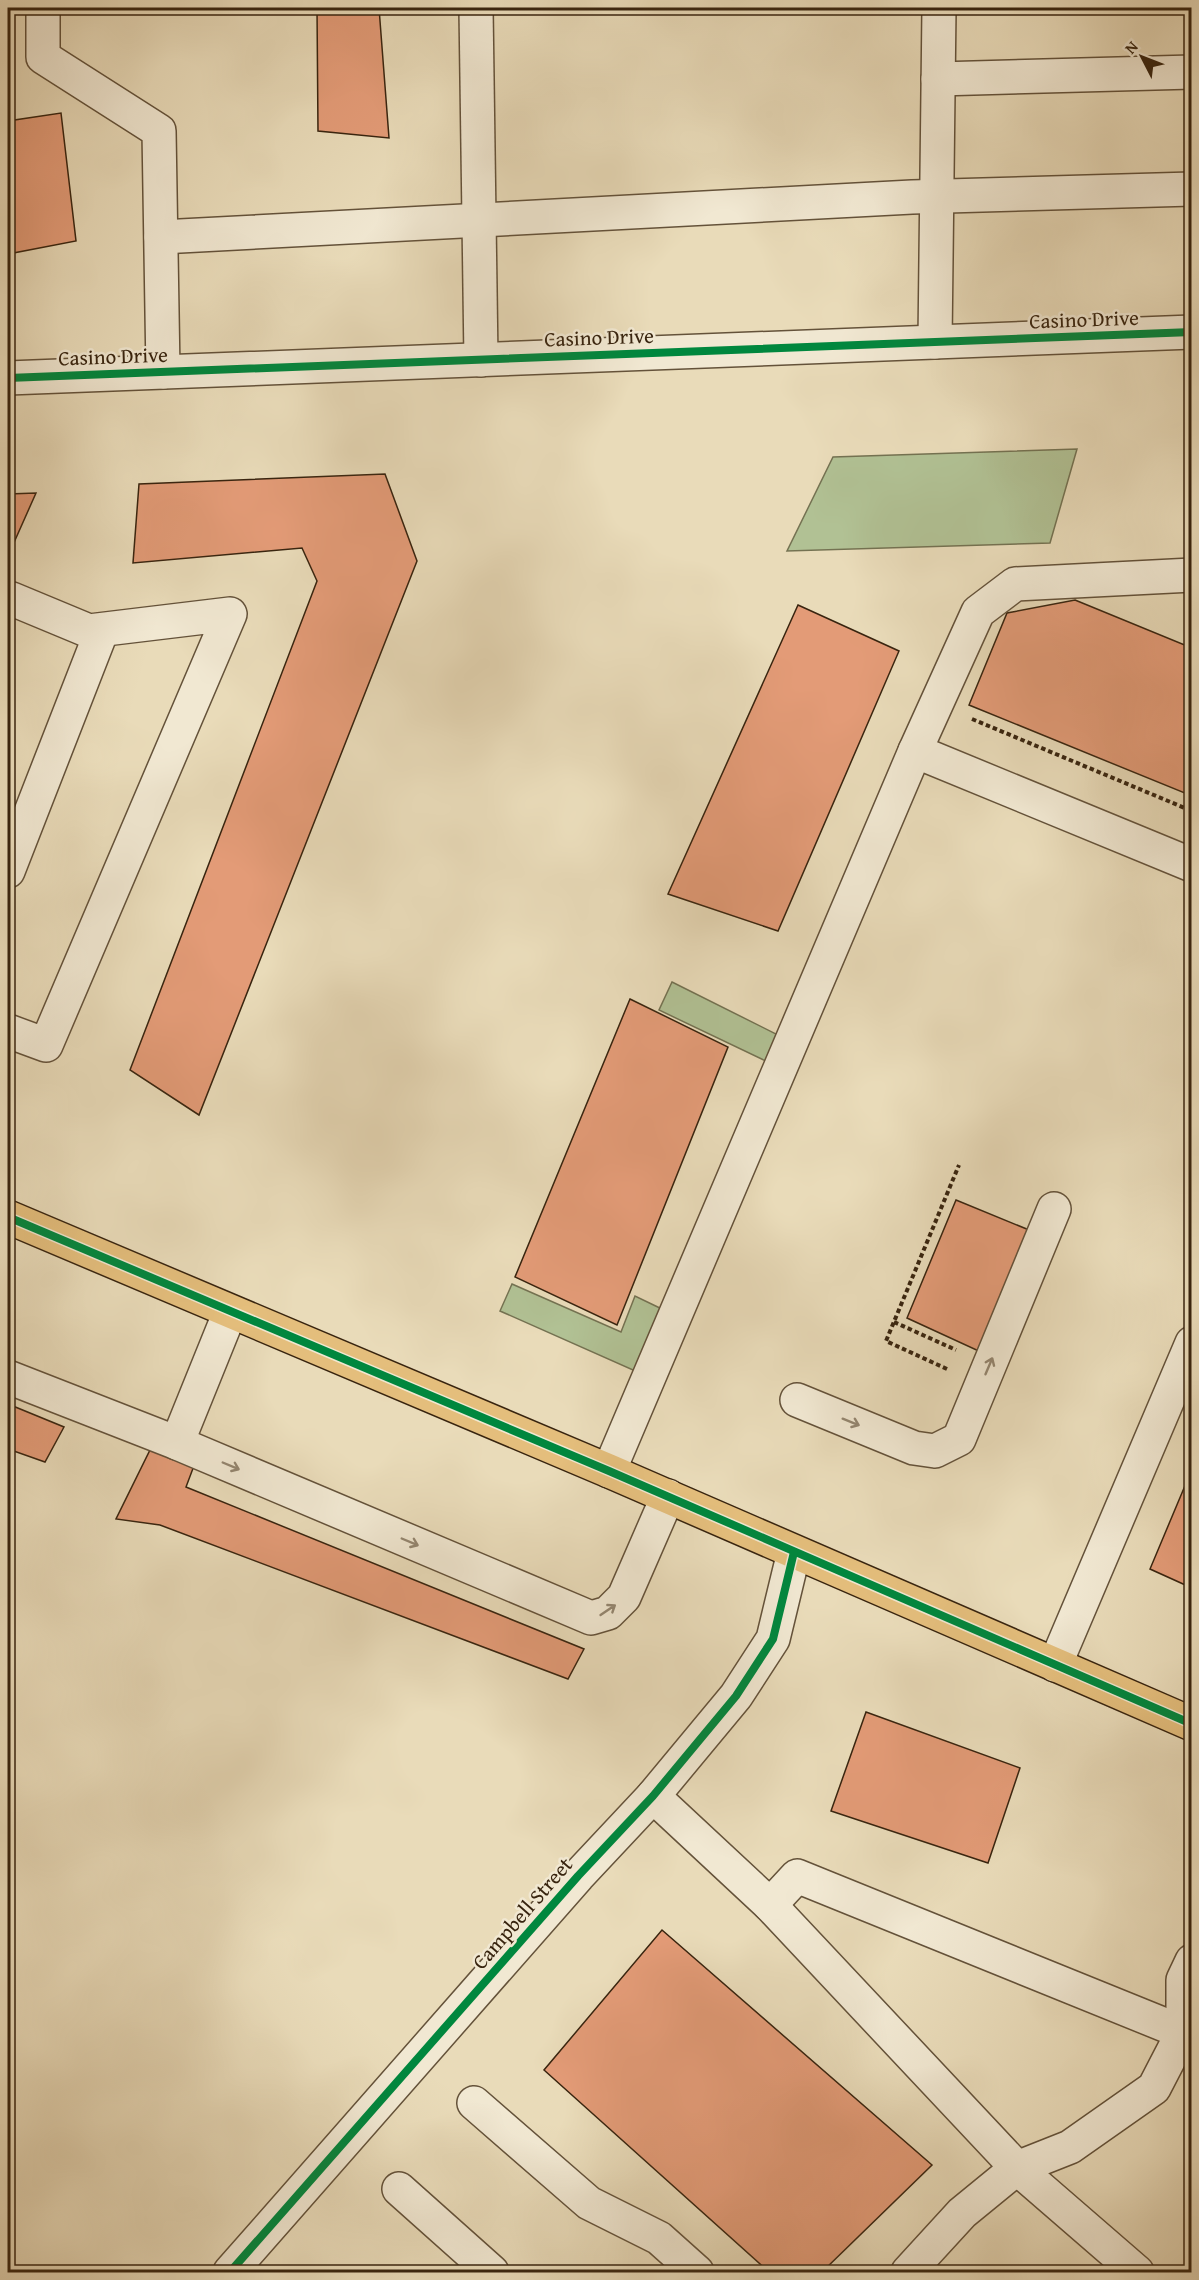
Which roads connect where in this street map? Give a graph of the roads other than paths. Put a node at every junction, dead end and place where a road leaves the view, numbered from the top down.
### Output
1 (43, 8) edge
2 (476, 8) edge
3 (939, 8) edge
4 (1191, 72) edge
5 (938, 79) junction
6 (1191, 189) edge
7 (936, 196) junction
8 (480, 219) junction
9 (160, 237) junction
10 (1191, 332) edge
11 (935, 342) junction
12 (481, 360) junction
13 (163, 372) junction
14 (8, 378) edge
15 (1191, 575) edge
16 (8, 600) edge
17 (102, 630) junction
18 (915, 751) junction
19 (1191, 865) edge
20 (8, 871) edge
21 (8, 1031) edge
22 (1054, 1209) dead end
23 (8, 1217) edge
24 (230, 1311) junction
25 (1191, 1342) edge
26 (8, 1377) edge
27 (797, 1400) dead end
28 (177, 1443) junction
29 (609, 1471) junction
30 (668, 1496) junction
31 (794, 1552) junction
32 (1055, 1665) junction
33 (1191, 1725) edge
34 (653, 1796) junction
35 (770, 1905) junction
36 (1191, 1961) edge
37 (1189, 2032) edge
38 (474, 2103) dead end
39 (1017, 2168) junction
40 (399, 2189) dead end
41 (230, 2272) edge
42 (492, 2272) edge
43 (697, 2272) edge
44 (908, 2272) edge
45 (1137, 2272) edge

1 - 9 street
2 - 8 street
3 - 5 street
4 - 5 street
5 - 7 street
6 - 7 street
7 - 8 street
7 - 11 street
8 - 9 street
8 - 12 street
9 - 13 street
10 - 11 street, Casino Drive
11 - 12 street, Casino Drive
12 - 13 street, Casino Drive
13 - 14 street, Casino Drive
15 - 18 street
16 - 17 street
17 - 20 street
17 - 21 street
18 - 19 street
18 - 29 street
27 -> 22 street
23 - 24 main road
24 - 28 street
24 - 29 main road
25 - 32 street
26 - 28 street
28 -> 30 street
29 - 30 main road
30 - 31 main road
31 - 32 main road
31 - 34 street, Campbell Street
32 - 33 main road
34 - 35 street
34 - 41 street, Campbell Street
35 - 37 street
35 - 39 street
36 - 37 street
37 - 39 street
38 - 43 street
39 - 44 street
39 - 45 street
40 - 42 street

